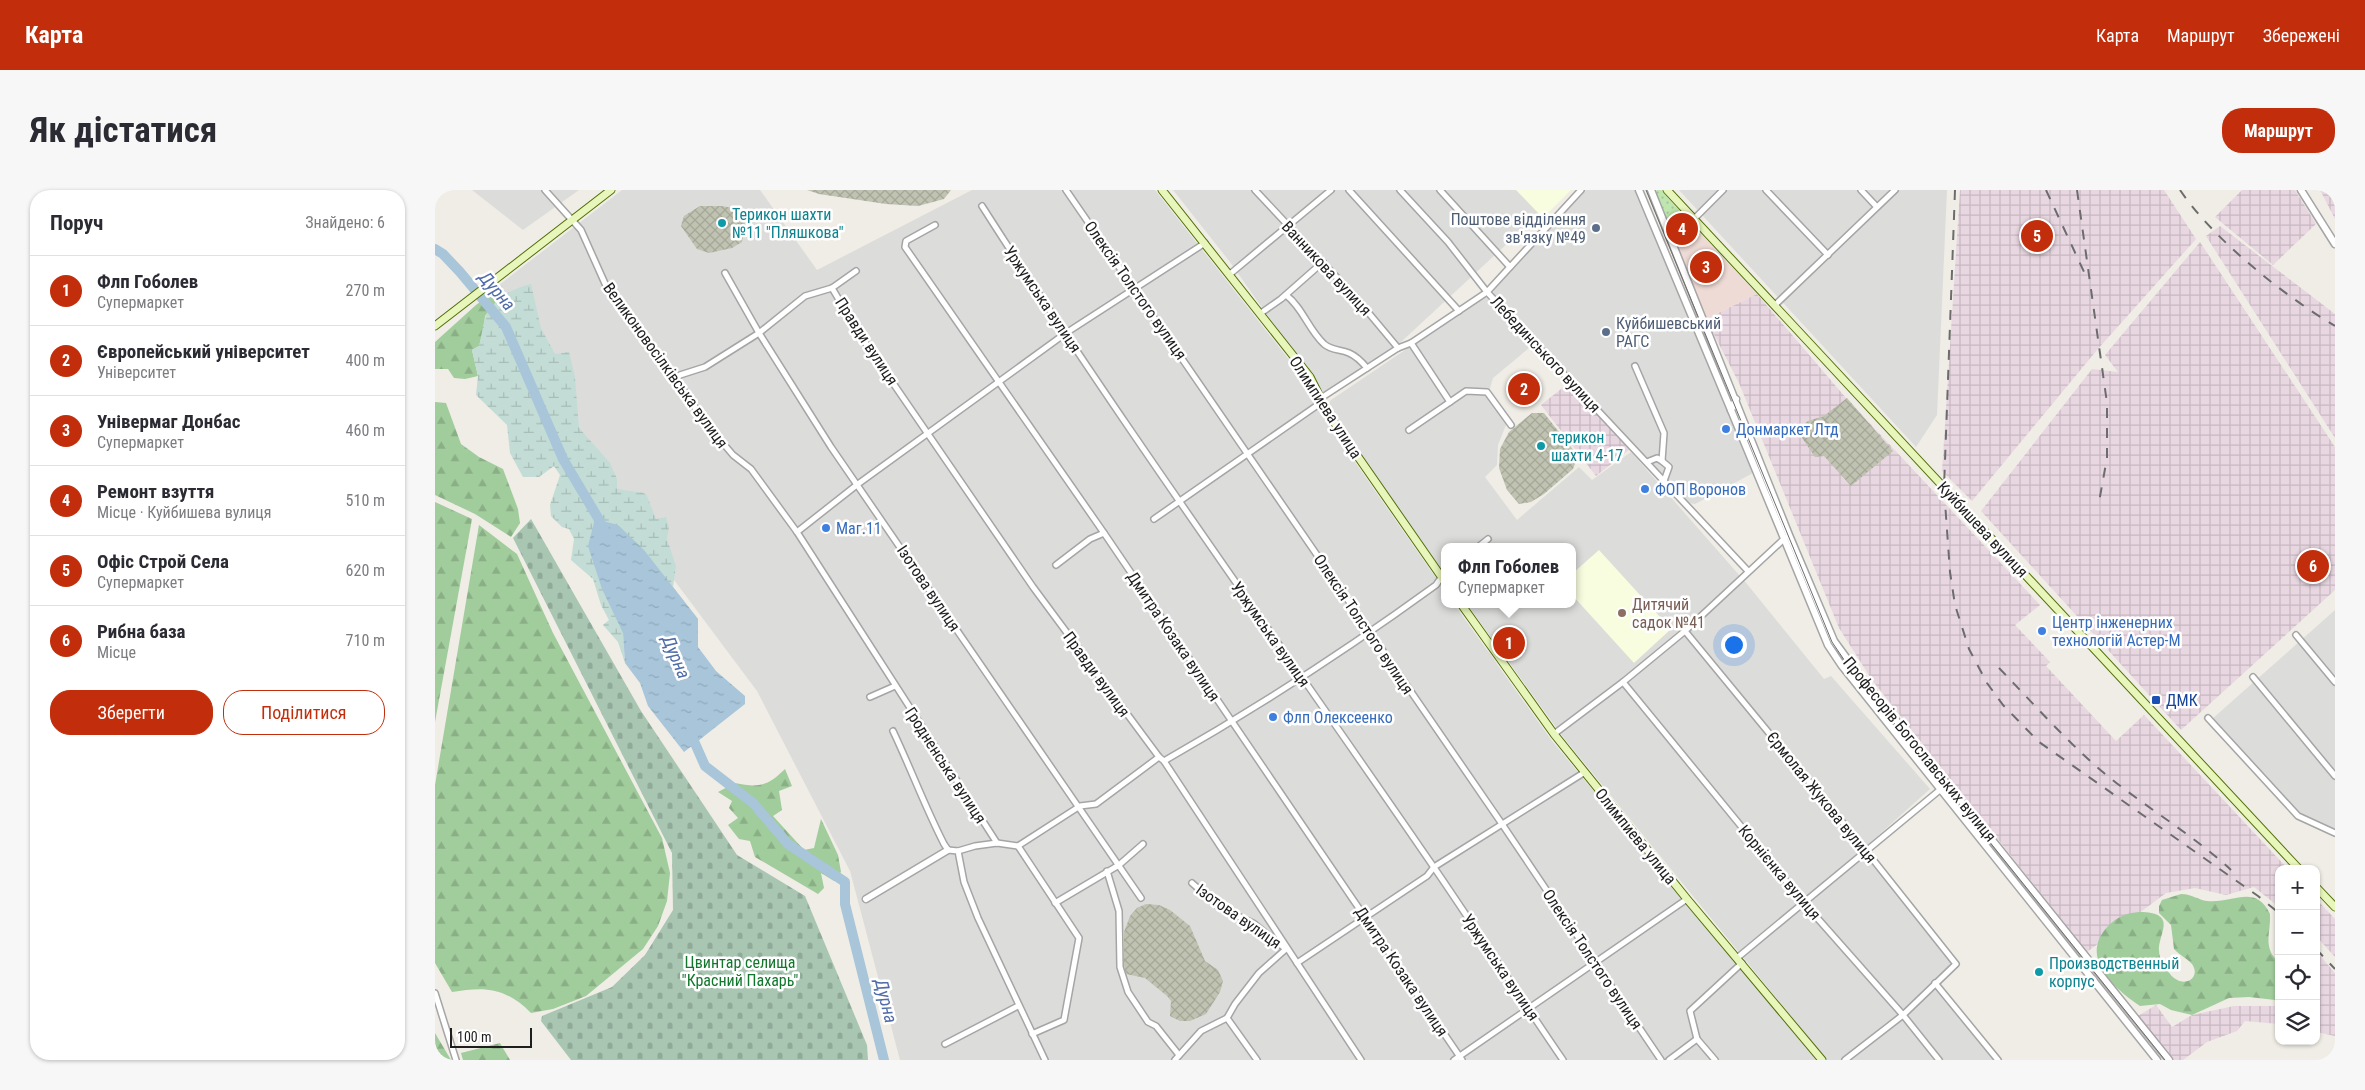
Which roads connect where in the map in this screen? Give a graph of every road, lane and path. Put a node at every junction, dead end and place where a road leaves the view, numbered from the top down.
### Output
1 (545, 190) edge
2 (611, 190) edge
3 (1066, 190) edge
4 (1163, 190) edge
5 (1255, 190) edge
6 (1331, 190) edge
7 (1349, 190) edge
8 (1400, 190) edge
9 (1440, 190) edge
10 (1581, 190) edge
11 (1639, 190) edge
12 (1651, 190) edge
13 (1667, 190) edge
14 (1723, 190) edge
15 (1766, 190) edge
16 (1861, 190) edge
17 (1895, 190) edge
18 (2301, 190) edge
19 (981, 206) dead end
20 (1877, 206) junction
21 (573, 220) junction
22 (1693, 220) junction
23 (935, 225) dead end
24 (1287, 225) junction
25 (1205, 243) junction
26 (2335, 244) edge
27 (1828, 255) junction
28 (1323, 262) junction
29 (1510, 266) junction
30 (856, 271) dead end
31 (725, 273) dead end
32 (1230, 274) junction
33 (832, 288) junction
34 (1135, 289) junction
35 (1487, 292) junction
36 (1286, 295) junction
37 (1775, 305) junction
38 (1459, 311) junction
39 (1261, 313) junction
40 (435, 326) edge
41 (759, 333) junction
42 (1066, 333) junction
43 (1411, 343) junction
44 (1398, 348) junction
45 (1635, 366) dead end
46 (1367, 368) junction
47 (676, 379) junction
48 (999, 381) junction
49 (1736, 399) junction
50 (1322, 400) junction
51 (1449, 402) junction
52 (1731, 410) junction
53 (1511, 425) dead end
54 (1409, 430) dead end
55 (928, 433) junction
56 (1248, 454) junction
57 (1662, 461) junction
58 (1647, 462) junction
59 (1664, 480) junction
60 (859, 484) junction
61 (1180, 501) junction
62 (1154, 519) dead end
63 (797, 532) junction
64 (1104, 533) junction
65 (1787, 537) junction
66 (1488, 539) dead end
67 (1483, 543) edge
68 (1056, 565) dead end
69 (1748, 571) junction
70 (1441, 572) edge
71 (1441, 579) edge
72 (1464, 608) edge
73 (1685, 631) junction
74 (1370, 633) junction
75 (2296, 635) dead end
76 (2253, 676) dead end
77 (1302, 679) junction
78 (1623, 682) junction
79 (2335, 682) edge
80 (895, 686) junction
81 (870, 697) dead end
82 (2209, 718) dead end
83 (1233, 722) junction
84 (893, 731) dead end
85 (1554, 734) junction
86 (1161, 759) junction
87 (1585, 772) junction
88 (2335, 776) edge
89 (1947, 784) junction
90 (1941, 789) junction
91 (1080, 806) junction
92 (1502, 824) junction
93 (2335, 833) edge
94 (997, 843) junction
95 (1143, 844) dead end
96 (1018, 846) junction
97 (948, 850) junction
98 (958, 851) junction
99 (1867, 852) junction
100 (1119, 865) junction
101 (2295, 865) edge
102 (1434, 867) junction
103 (1107, 871) junction
104 (1191, 883) dead end
105 (2320, 891) edge
106 (1141, 898) dead end
107 (866, 899) dead end
108 (1687, 900) junction
109 (1055, 903) junction
110 (1804, 903) junction
111 (2335, 907) edge
112 (1367, 918) junction
113 (1286, 950) junction
114 (1739, 961) junction
115 (1297, 963) junction
116 (1596, 964) junction
117 (1935, 983) junction
118 (435, 993) edge
119 (1018, 1006) junction
120 (1529, 1010) junction
121 (1903, 1015) junction
122 (1227, 1018) junction
123 (1032, 1034) junction
124 (1697, 1039) junction
125 (945, 1044) dead end
126 (1177, 1057) edge
127 (1461, 1058) edge
128 (456, 1060) edge
129 (1045, 1060) edge
130 (1257, 1060) edge
131 (1361, 1060) edge
132 (1454, 1060) edge
133 (1563, 1060) edge
134 (1661, 1060) edge
135 (1669, 1060) edge
136 (1715, 1060) edge
137 (1822, 1060) edge
138 (1845, 1060) edge
139 (1939, 1060) edge
140 (1998, 1060) edge
141 (2157, 1060) edge
142 (2169, 1060) edge

1 - 21 street, Великоновосілківська вулиця
2 - 21 main road
3 - 34 street, Олексія Толстого вулиця
4 - 25 main road, Олимпиева улица
5 - 24 street, Ванникова вулиця
6 - 24 street
7 - 38 street
8 - 35 street
9 - 29 street
10 - 29 street
11 - 52 street, Професорів Богославських вулиця
12 - 49 street, Професорів Богославських вулиця
13 - 22 main road, Куйбишева вулиця
14 - 22 street
15 - 27 street
16 - 20 street
17 - 20 street
18 - 26 street
19 - 42 street, Уржумська вулиця
20 - 27 street
21 - 40 main road
21 - 47 street, Великоновосілківська вулиця
22 - 37 main road, Куйбишева вулиця
23 - 48 street, Дмитра Козака вулиця
24 - 28 street, Ванникова вулиця
24 - 32 street
25 - 32 main road, Олимпиева улица
25 - 34 street
27 - 37 street
28 - 36 street
28 - 44 street, Ванникова вулиця
29 - 35 street
30 - 33 street
31 - 41 street, Ізотова вулиця
32 - 39 main road, Олимпиева улица
33 - 41 street
33 - 55 street, Правди вулиця
34 - 42 street
34 - 56 street, Олексія Толстого вулиця
35 - 38 street
35 - 58 street, Лебединського вулиця
36 - 39 street
36 - 46 street
37 - 101 main road, Куйбишева вулиця
38 - 43 street
39 - 50 main road, Олимпиева улица
41 - 47 street
41 - 60 street, Ізотова вулиця
42 - 48 street
42 - 61 street, Уржумська вулиця
43 - 44 street
43 - 51 street
44 - 46 street
45 - 57 street
46 - 50 street
47 - 63 street, Великоновосілківська вулиця
48 - 55 street
48 - 64 street, Дмитра Козака вулиця
49 - 52 street
49 - 65 street, Професорів Богославських вулиця
50 - 56 street
50 - 70 main road, Олимпиева улица
51 - 53 street
51 - 54 street
52 - 65 street, Професорів Богославських вулиця
55 - 60 street
55 - 86 street, Правди вулиця
56 - 61 street
56 - 74 street, Олексія Толстого вулиця
57 - 58 street
57 - 59 street
58 - 59 street, Лебединського вулиця
59 - 69 street, Лебединського вулиця
60 - 63 street
60 - 91 street, Ізотова вулиця
61 - 62 street
61 - 77 street, Уржумська вулиця
63 - 80 street, Великоновосілківська вулиця
64 - 68 street
64 - 83 street, Дмитра Козака вулиця
65 - 69 street
65 - 89 street, Професорів Богославських вулиця
65 - 90 street, Професорів Богославських вулиця
66 - 67 street
69 - 73 street
71 - 74 street
72 - 85 main road, Олимпиева улица
73 - 78 street
73 - 99 street, Єрмолая Жукова вулиця
74 - 77 street
74 - 92 street, Олексія Толстого вулиця
75 - 79 street
76 - 88 street
77 - 83 street
77 - 102 street, Уржумська вулиця
78 - 85 street
78 - 110 street, Корнієнка вулиця
80 - 81 street
80 - 94 street, Гродненська вулиця
82 - 93 street
83 - 86 street
83 - 112 street, Дмитра Козака вулиця
84 - 97 street
85 - 87 main road, Олимпиева улица
86 - 91 street
86 - 113 street, Правди вулиця
87 - 92 street
87 - 108 main road, Олимпиева улица
89 - 90 street
89 - 142 street, Професорів Богославських вулиця
90 - 99 street
90 - 141 street, Професорів Богославських вулиця
91 - 96 street
91 - 100 street, Ізотова вулиця
92 - 102 street
92 - 116 street, Олексія Толстого вулиця
94 - 96 street
94 - 98 street
95 - 100 street
96 - 109 street
97 - 98 street
97 - 107 street
98 - 119 street
99 - 110 street
99 - 117 street, Єрмолая Жукова вулиця
100 - 103 street
100 - 106 street, Ізотова вулиця
102 - 112 street
102 - 120 street, Уржумська вулиця
103 - 109 street
103 - 126 street
104 - 113 street, Ізотова вулиця
105 - 111 main road
108 - 114 main road, Олимпиева улица
108 - 116 street
109 - 123 street
110 - 114 street
110 - 121 street, Корнієнка вулиця
112 - 115 street
112 - 127 street, Дмитра Козака вулиця
113 - 115 street, Правди вулиця
113 - 122 street
114 - 124 street
114 - 137 main road, Олимпиева улица
115 - 131 street, Правди вулиця
116 - 120 street
116 - 134 street, Олексія Толстого вулиця
117 - 121 street
117 - 140 street
118 - 128 street
119 - 123 street
119 - 125 street
120 - 127 street
120 - 133 street, Уржумська вулиця
121 - 138 street
121 - 139 street, Корнієнка вулиця
122 - 126 street
122 - 130 street
123 - 129 street
124 - 135 street
124 - 136 street
127 - 132 street

